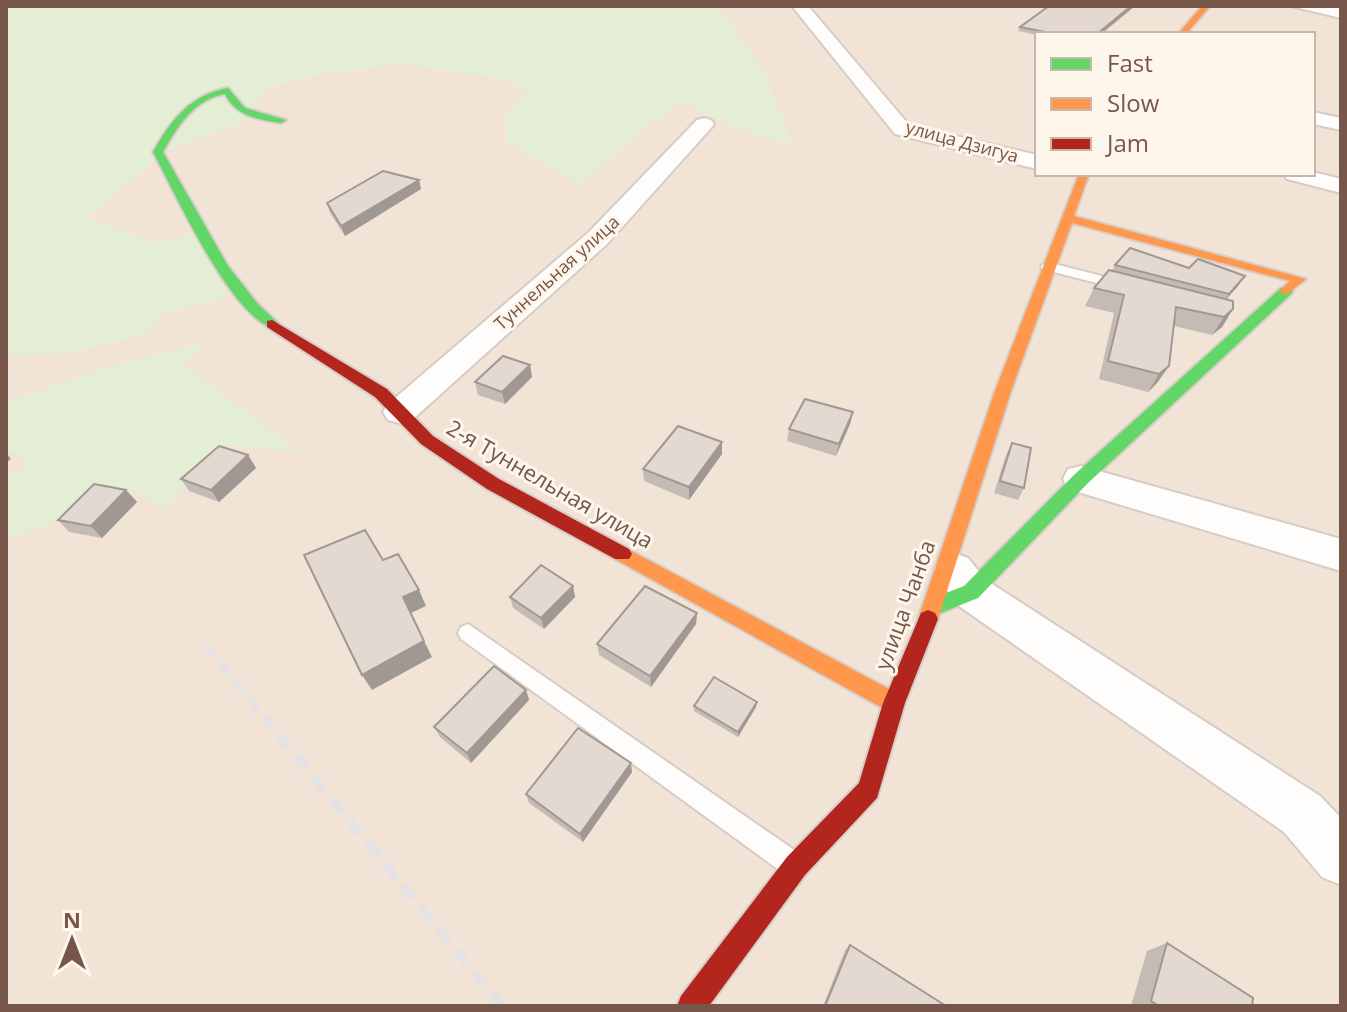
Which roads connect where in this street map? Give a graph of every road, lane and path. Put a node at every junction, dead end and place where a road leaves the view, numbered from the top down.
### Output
1 (800, 6) edge
2 (1206, 6) edge
3 (1299, 6) edge
4 (1341, 13) edge
5 (1184, 32) edge
6 (1315, 118) edge
7 (281, 120) dead end
8 (704, 124) dead end
9 (1341, 124) edge
10 (1035, 162) edge
11 (1083, 176) edge
12 (1303, 176) edge
13 (1341, 186) edge
14 (1068, 218) junction
15 (1047, 266) junction
16 (1139, 291) edge
17 (1231, 315) edge
18 (1254, 320) junction
19 (400, 412) junction
20 (1081, 479) junction
21 (1341, 555) edge
22 (951, 587) junction
23 (468, 633) dead end
24 (894, 703) junction
25 (1341, 858) edge
26 (796, 866) junction
27 (691, 1006) edge

1 - 10 street, улица Дзигуа
2 - 5 street
3 - 4 street
6 - 9 street
7 - 19 street, 2-я Туннельная улица
8 - 19 street, Туннельная улица
11 - 14 street, улица Чанба
12 - 13 street
14 - 15 street, улица Чанба
14 - 18 street
15 - 16 lane
15 - 22 street, улица Чанба
17 - 18 lane
18 - 20 street
19 - 24 street, 2-я Туннельная улица
20 - 21 street
20 - 22 street
22 - 24 street, улица Чанба
22 - 25 street
23 - 26 lane
24 - 26 street, улица Чанба
26 - 27 street, улица Чанба

